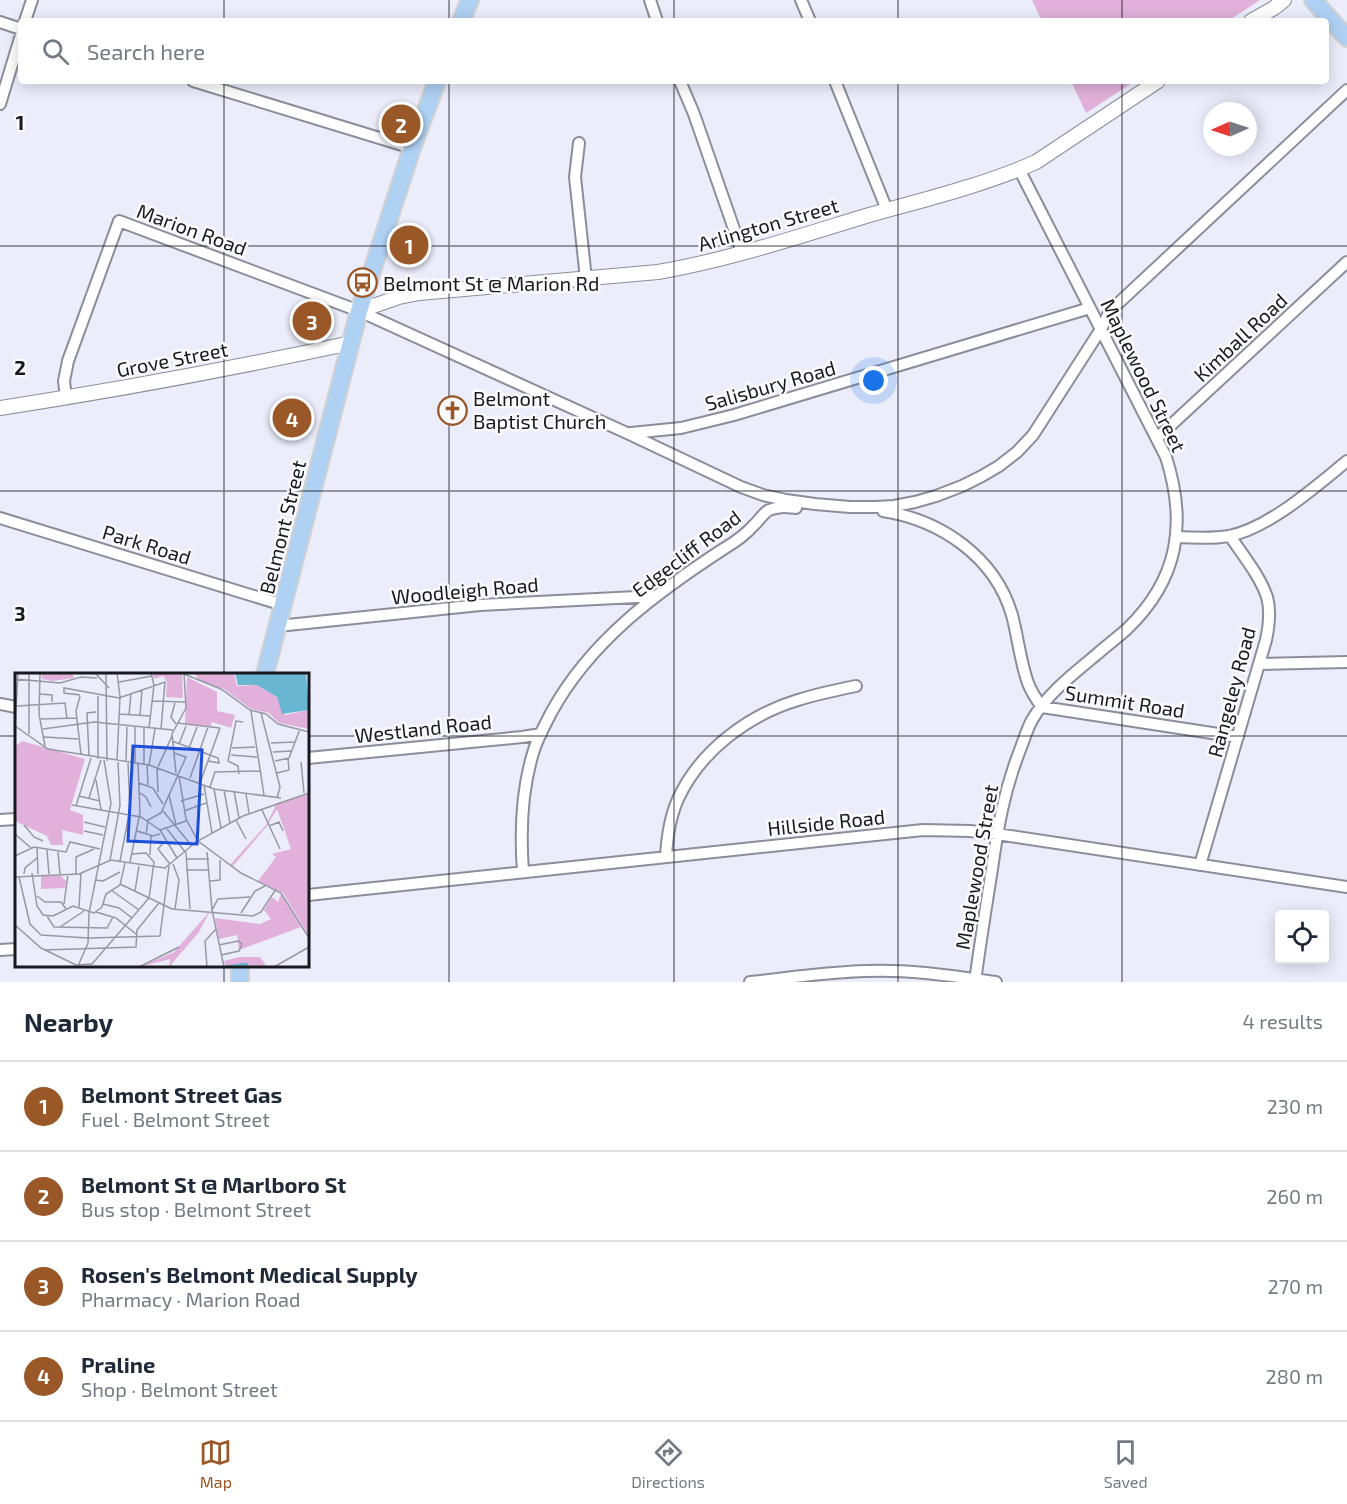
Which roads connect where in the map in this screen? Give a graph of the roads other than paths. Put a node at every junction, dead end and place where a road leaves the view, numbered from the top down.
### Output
1 (32, 0) edge
2 (650, 0) edge
3 (801, 0) edge
4 (1284, 0) edge
5 (1313, 0) edge
6 (466, 1) edge
7 (26, 18) edge
8 (462, 18) edge
9 (656, 18) edge
10 (809, 18) edge
11 (1256, 18) edge
12 (0, 22) edge
13 (18, 27) edge
14 (1347, 38) edge
15 (18, 45) edge
16 (203, 84) edge
17 (436, 84) edge
18 (681, 84) edge
19 (836, 84) edge
20 (1153, 84) edge
21 (1347, 90) edge
22 (0, 104) edge
23 (579, 143) dead end
24 (412, 147) junction
25 (1019, 170) junction
26 (887, 210) junction
27 (742, 252) junction
28 (1347, 262) edge
29 (586, 279) junction
30 (1090, 308) junction
31 (359, 311) junction
32 (1101, 329) junction
33 (351, 343) junction
34 (66, 398) junction
35 (0, 408) edge
36 (629, 434) junction
37 (1157, 438) junction
38 (1347, 462) edge
39 (850, 507) junction
40 (0, 518) edge
41 (1230, 536) junction
42 (1177, 537) junction
43 (656, 596) junction
44 (283, 605) junction
45 (278, 626) junction
46 (1347, 662) edge
47 (1259, 664) junction
48 (266, 673) edge
49 (856, 686) dead end
50 (0, 704) edge
51 (1042, 706) junction
52 (15, 707) edge
53 (541, 734) junction
54 (1238, 737) junction
55 (309, 758) edge
56 (15, 819) edge
57 (0, 820) edge
58 (997, 834) junction
59 (666, 857) junction
60 (1200, 865) junction
61 (524, 872) junction
62 (1347, 887) edge
63 (309, 896) edge
64 (975, 981) edge
65 (750, 982) edge
66 (996, 982) edge

1 - 7 street
2 - 9 street
3 - 10 street
4 - 11 street
5 - 14 main road
6 - 8 main road
12 - 13 street
15 - 22 street
16 - 24 street
17 - 24 main road, Belmont Street
18 - 27 street
19 - 26 street
20 - 25 street, Arlington Street
21 - 32 street
23 - 29 street
24 - 31 main road, Belmont Street
25 - 26 street, Arlington Street
25 - 30 street, Maplewood Street
26 - 27 street, Arlington Street
27 - 29 street, Arlington Street
28 - 37 street, Kimball Road
29 - 31 street, Arlington Street
30 - 32 street, Maplewood Street
30 - 36 street, Salisbury Road
31 - 33 main road, Belmont Street
31 - 34 street, Marion Road
31 - 36 street
32 - 37 street, Maplewood Street
32 - 39 street
33 - 34 street, Grove Street
33 - 44 main road, Belmont Street
34 - 35 street, Grove Street
36 - 39 street
37 - 42 street, Maplewood Street
38 - 41 street
39 - 43 street, Edgecliff Road
39 - 51 street, Edgecliff Road
40 - 44 street, Park Road
41 - 42 street
41 - 47 street, Rangeley Road
42 - 51 street, Maplewood Street
43 - 45 street, Woodleigh Road
43 - 53 street, Edgecliff Road
44 - 45 main road, Belmont Street
45 - 48 main road, Belmont Street
46 - 47 street
47 - 54 street, Rangeley Road
49 - 59 street
50 - 52 street
51 - 54 street, Summit Road
51 - 58 street, Maplewood Street
53 - 55 street, Westland Road
53 - 61 street, Edgecliff Road
54 - 60 street, Rangeley Road
56 - 57 street
58 - 59 street, Hillside Road
58 - 60 street, Hillside Road
58 - 64 street, Maplewood Street
59 - 61 street, Hillside Road
60 - 62 street, Hillside Road
61 - 63 street, Hillside Road
64 - 65 street
64 - 66 street

